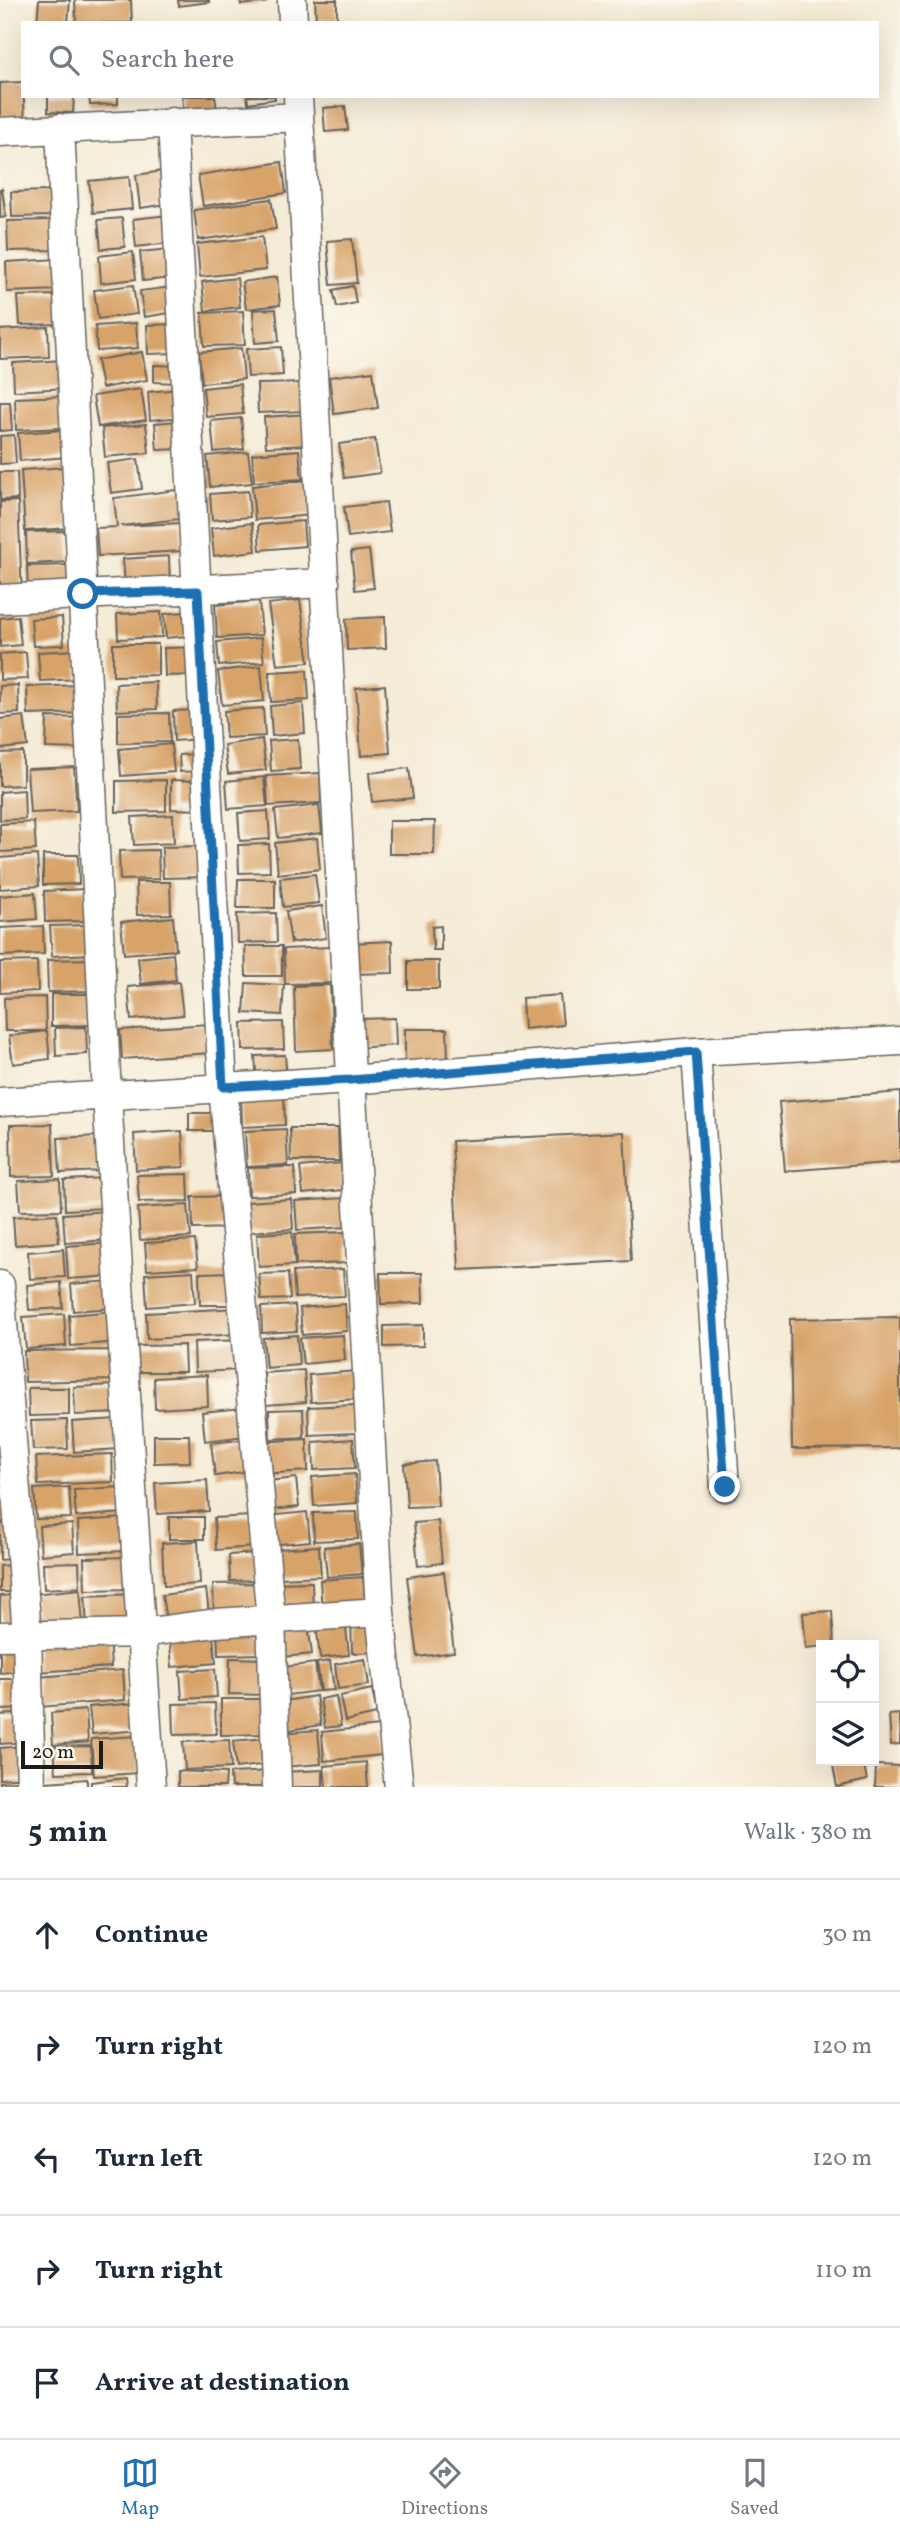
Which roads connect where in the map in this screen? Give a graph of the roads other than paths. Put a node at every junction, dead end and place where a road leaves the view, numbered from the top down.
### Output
1 (292, 0) edge
2 (293, 21) edge
3 (298, 106) edge
4 (172, 122) junction
5 (60, 128) junction
6 (0, 132) edge
7 (325, 583) junction
8 (198, 591) junction
9 (83, 594) junction
10 (0, 599) edge
11 (900, 1041) edge
12 (696, 1052) junction
13 (350, 1080) junction
14 (223, 1087) junction
15 (107, 1096) junction
16 (0, 1102) edge
17 (0, 1285) edge
18 (725, 1487) dead end
19 (380, 1612) junction
20 (271, 1620) junction
21 (142, 1633) junction
22 (14, 1635) edge
23 (32, 1787) edge
24 (150, 1787) edge
25 (277, 1787) edge
26 (399, 1787) edge

1 - 2 street
3 - 4 street
3 - 7 street
4 - 5 street
4 - 8 street
5 - 6 street
5 - 9 street
7 - 8 street
7 - 13 street
8 - 9 street
8 - 14 street
9 - 10 street
9 - 15 street
11 - 12 street
12 - 13 street
12 - 18 street
13 - 14 street
13 - 19 street
14 - 15 street
14 - 20 street
15 - 16 street
15 - 21 street
17 - 22 street
19 - 20 street
19 - 26 street
20 - 21 street
20 - 25 street
21 - 22 street
21 - 24 street
22 - 23 street

